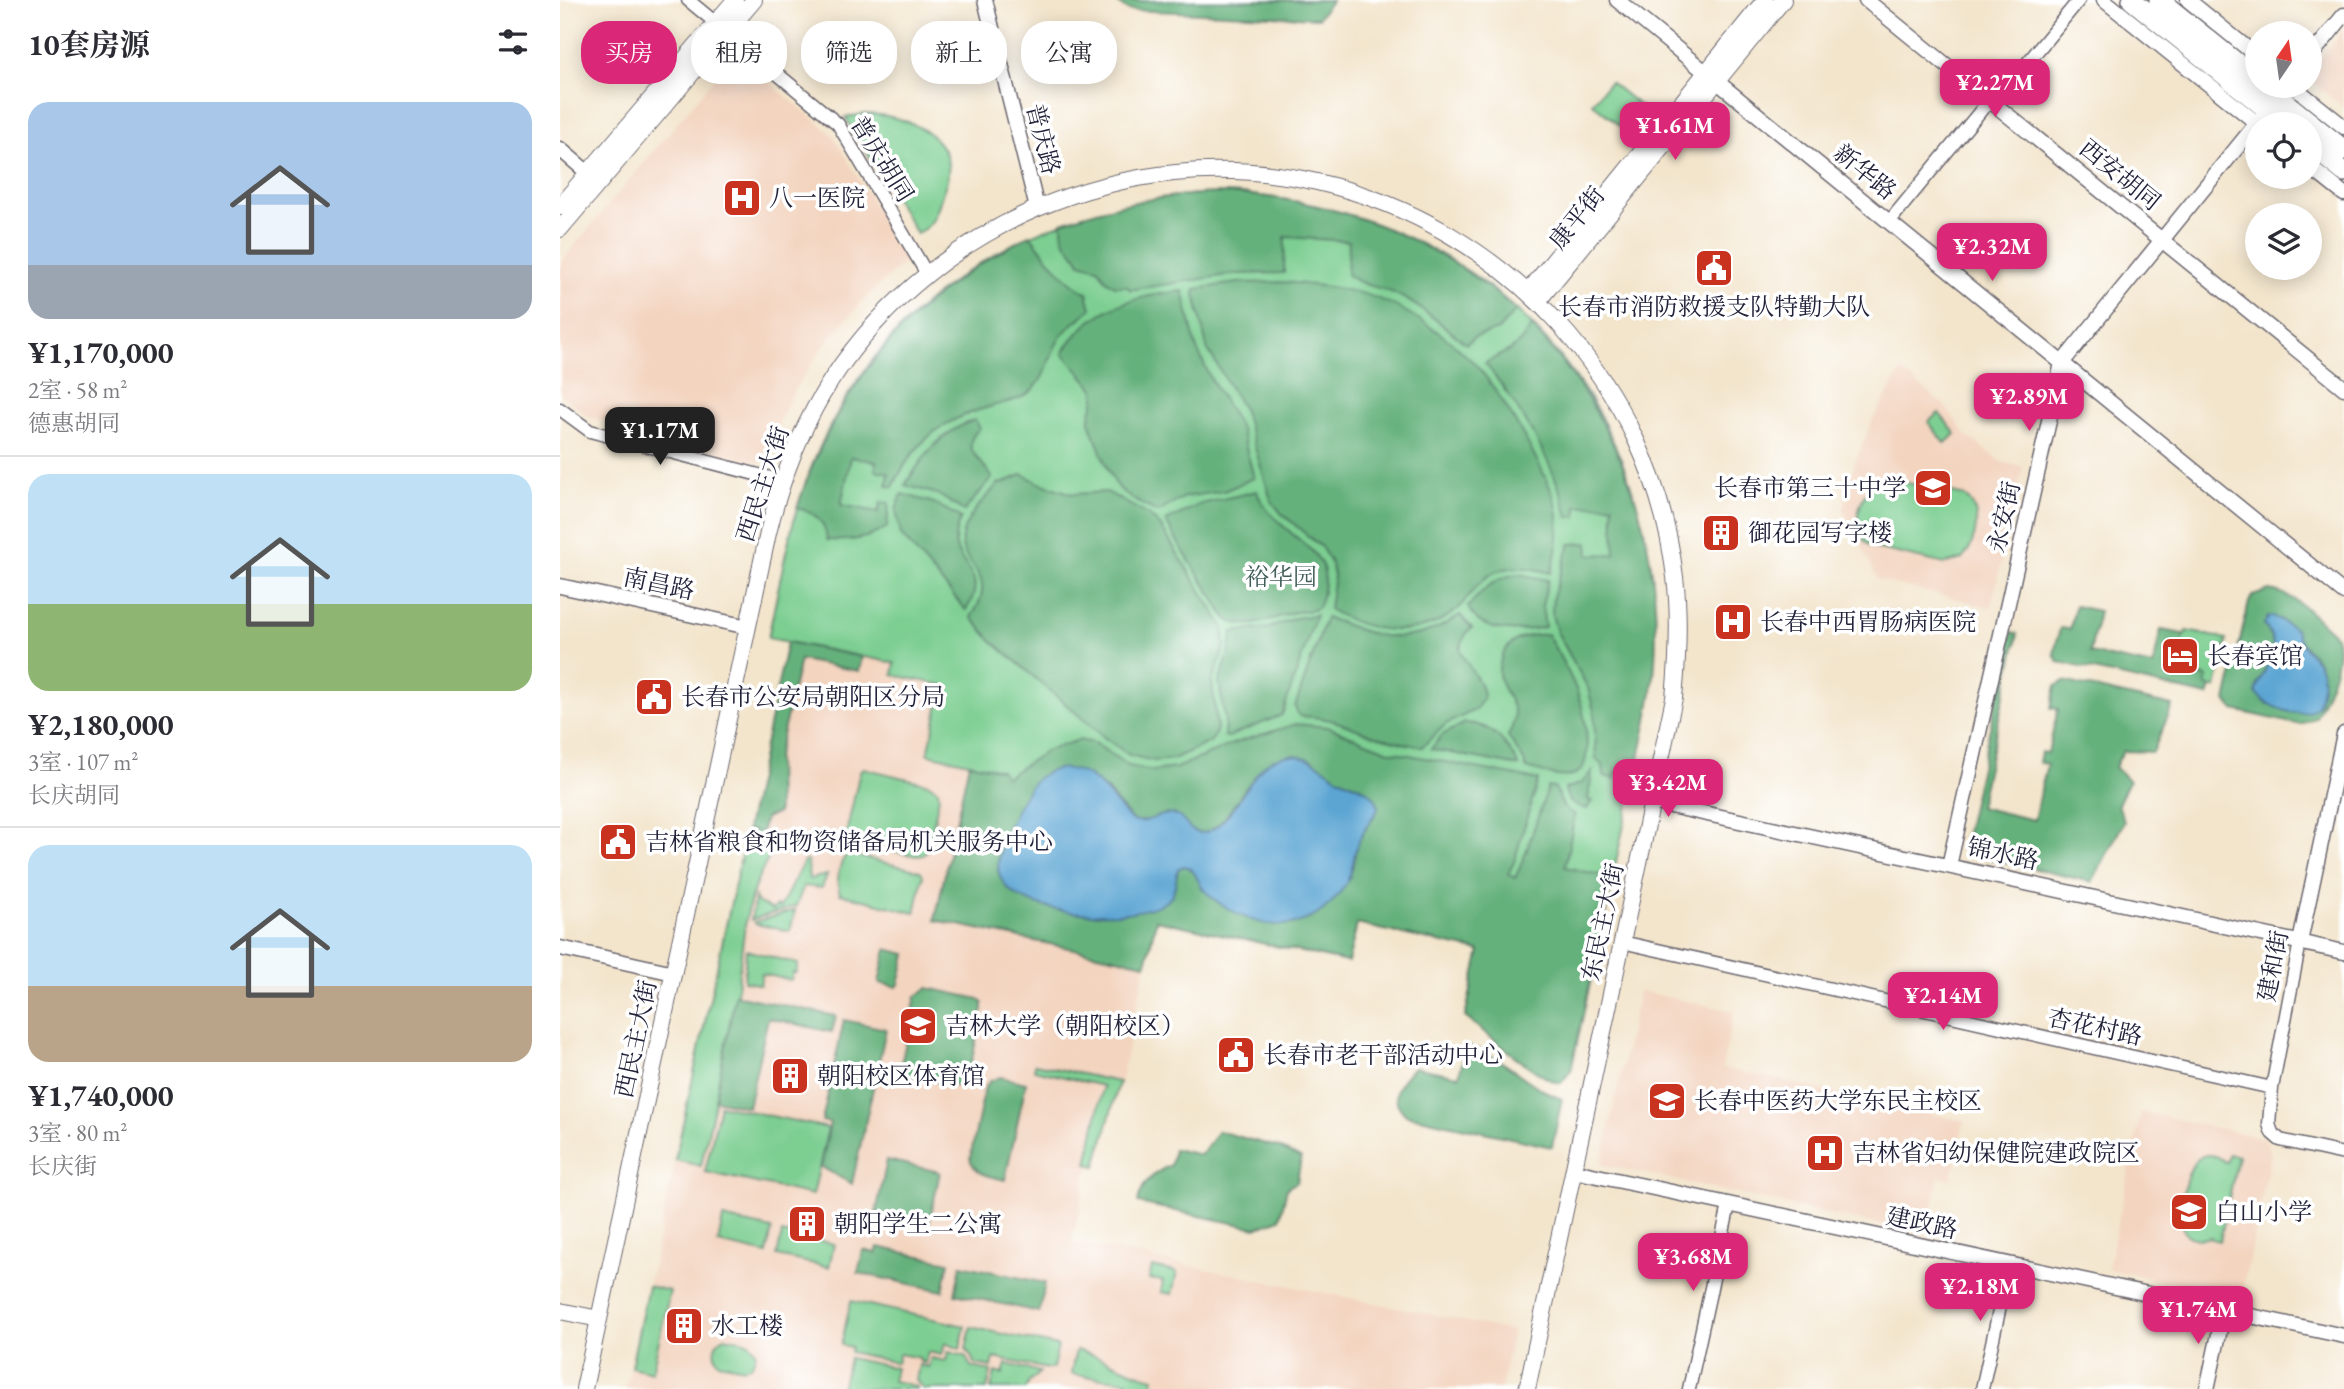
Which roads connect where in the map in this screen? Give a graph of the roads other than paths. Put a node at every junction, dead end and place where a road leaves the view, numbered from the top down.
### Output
1 (688, 0) edge
2 (735, 0) edge
3 (754, 0) edge
4 (985, 0) edge
5 (1617, 0) edge
6 (1765, 0) edge
7 (1783, 0) edge
8 (1866, 0) edge
9 (2079, 0) edge
10 (2104, 0) edge
11 (2132, 0) edge
12 (2159, 0) edge
13 (2188, 0) edge
14 (2344, 16) edge
15 (714, 21) edge
16 (724, 21) edge
17 (728, 21) edge
18 (2322, 43) edge
19 (2245, 46) edge
20 (691, 60) edge
21 (691, 65) edge
22 (2245, 69) edge
23 (1712, 77) junction
24 (787, 82) edge
25 (1992, 102) junction
26 (2272, 102) edge
27 (2344, 127) edge
28 (560, 149) edge
29 (2344, 150) edge
30 (2322, 155) edge
31 (2344, 172) edge
32 (588, 173) junction
33 (2322, 177) edge
34 (2344, 194) edge
35 (560, 206) edge
36 (1037, 208) junction
37 (1889, 222) junction
38 (560, 229) edge
39 (2163, 239) junction
40 (927, 274) junction
41 (1533, 296) junction
42 (2062, 363) junction
43 (2344, 388) edge
44 (560, 409) edge
45 (782, 481) junction
46 (560, 586) edge
47 (2344, 593) edge
48 (748, 627) junction
49 (2344, 734) edge
50 (1652, 802) junction
51 (1949, 866) junction
52 (1622, 942) junction
53 (2300, 942) junction
54 (560, 948) edge
55 (2344, 952) edge
56 (674, 973) junction
57 (2272, 1088) junction
58 (2344, 1154) edge
59 (1574, 1171) junction
60 (1729, 1205) junction
61 (2010, 1265) junction
62 (560, 1311) edge
63 (2224, 1311) junction
64 (599, 1319) junction
65 (2344, 1336) edge
66 (584, 1389) edge
67 (1527, 1389) edge
68 (1689, 1389) edge
69 (1982, 1389) edge
70 (2207, 1389) edge

1 - 15 street, 普庆胡同
2 - 16 main road
3 - 17 main road
4 - 36 street, 普庆路
5 - 23 street, 新华路
6 - 23 main road, 康平街
7 - 23 main road, 康平街
8 - 25 street, 西安胡同
9 - 25 street
10 - 26 street
11 - 26 main road
12 - 22 main road
13 - 19 street
14 - 18 street
20 - 32 main road
21 - 38 main road
23 - 37 street, 新华路
23 - 41 main road, 康平街
24 - 40 street, 普庆胡同
25 - 37 street
25 - 39 street, 西安胡同
26 - 27 street
26 - 29 main road
26 - 39 street, 永安街
28 - 32 street
30 - 31 main road
32 - 35 main road
33 - 34 street
36 - 40 main road, 西民主大街
36 - 41 main road, 西民主大街
37 - 42 street, 新华路
39 - 42 street, 永安街
39 - 43 street, 西安胡同
40 - 45 main road, 西民主大街
41 - 50 main road, 东民主大街
42 - 47 street, 新华路
42 - 51 street, 永安街
44 - 45 street
45 - 48 main road, 西民主大街
46 - 48 street, 南昌路
48 - 56 main road, 西民主大街
49 - 53 street, 建和街
50 - 51 street, 锦水路
50 - 52 main road, 东民主大街
51 - 53 street, 锦水路
52 - 57 street, 杏花村路
52 - 59 main road, 东民主大街
53 - 55 street, 锦水路
53 - 57 street, 建和街
54 - 56 street
56 - 64 main road, 西民主大街
57 - 58 street, 建和街
59 - 60 street, 建政路
59 - 67 main road, 东民主大街
60 - 61 street, 建政路
60 - 68 street
61 - 63 street, 建政路
61 - 69 street
62 - 64 main road
63 - 65 street, 建政路
63 - 70 street
64 - 66 main road, 西民主大街

